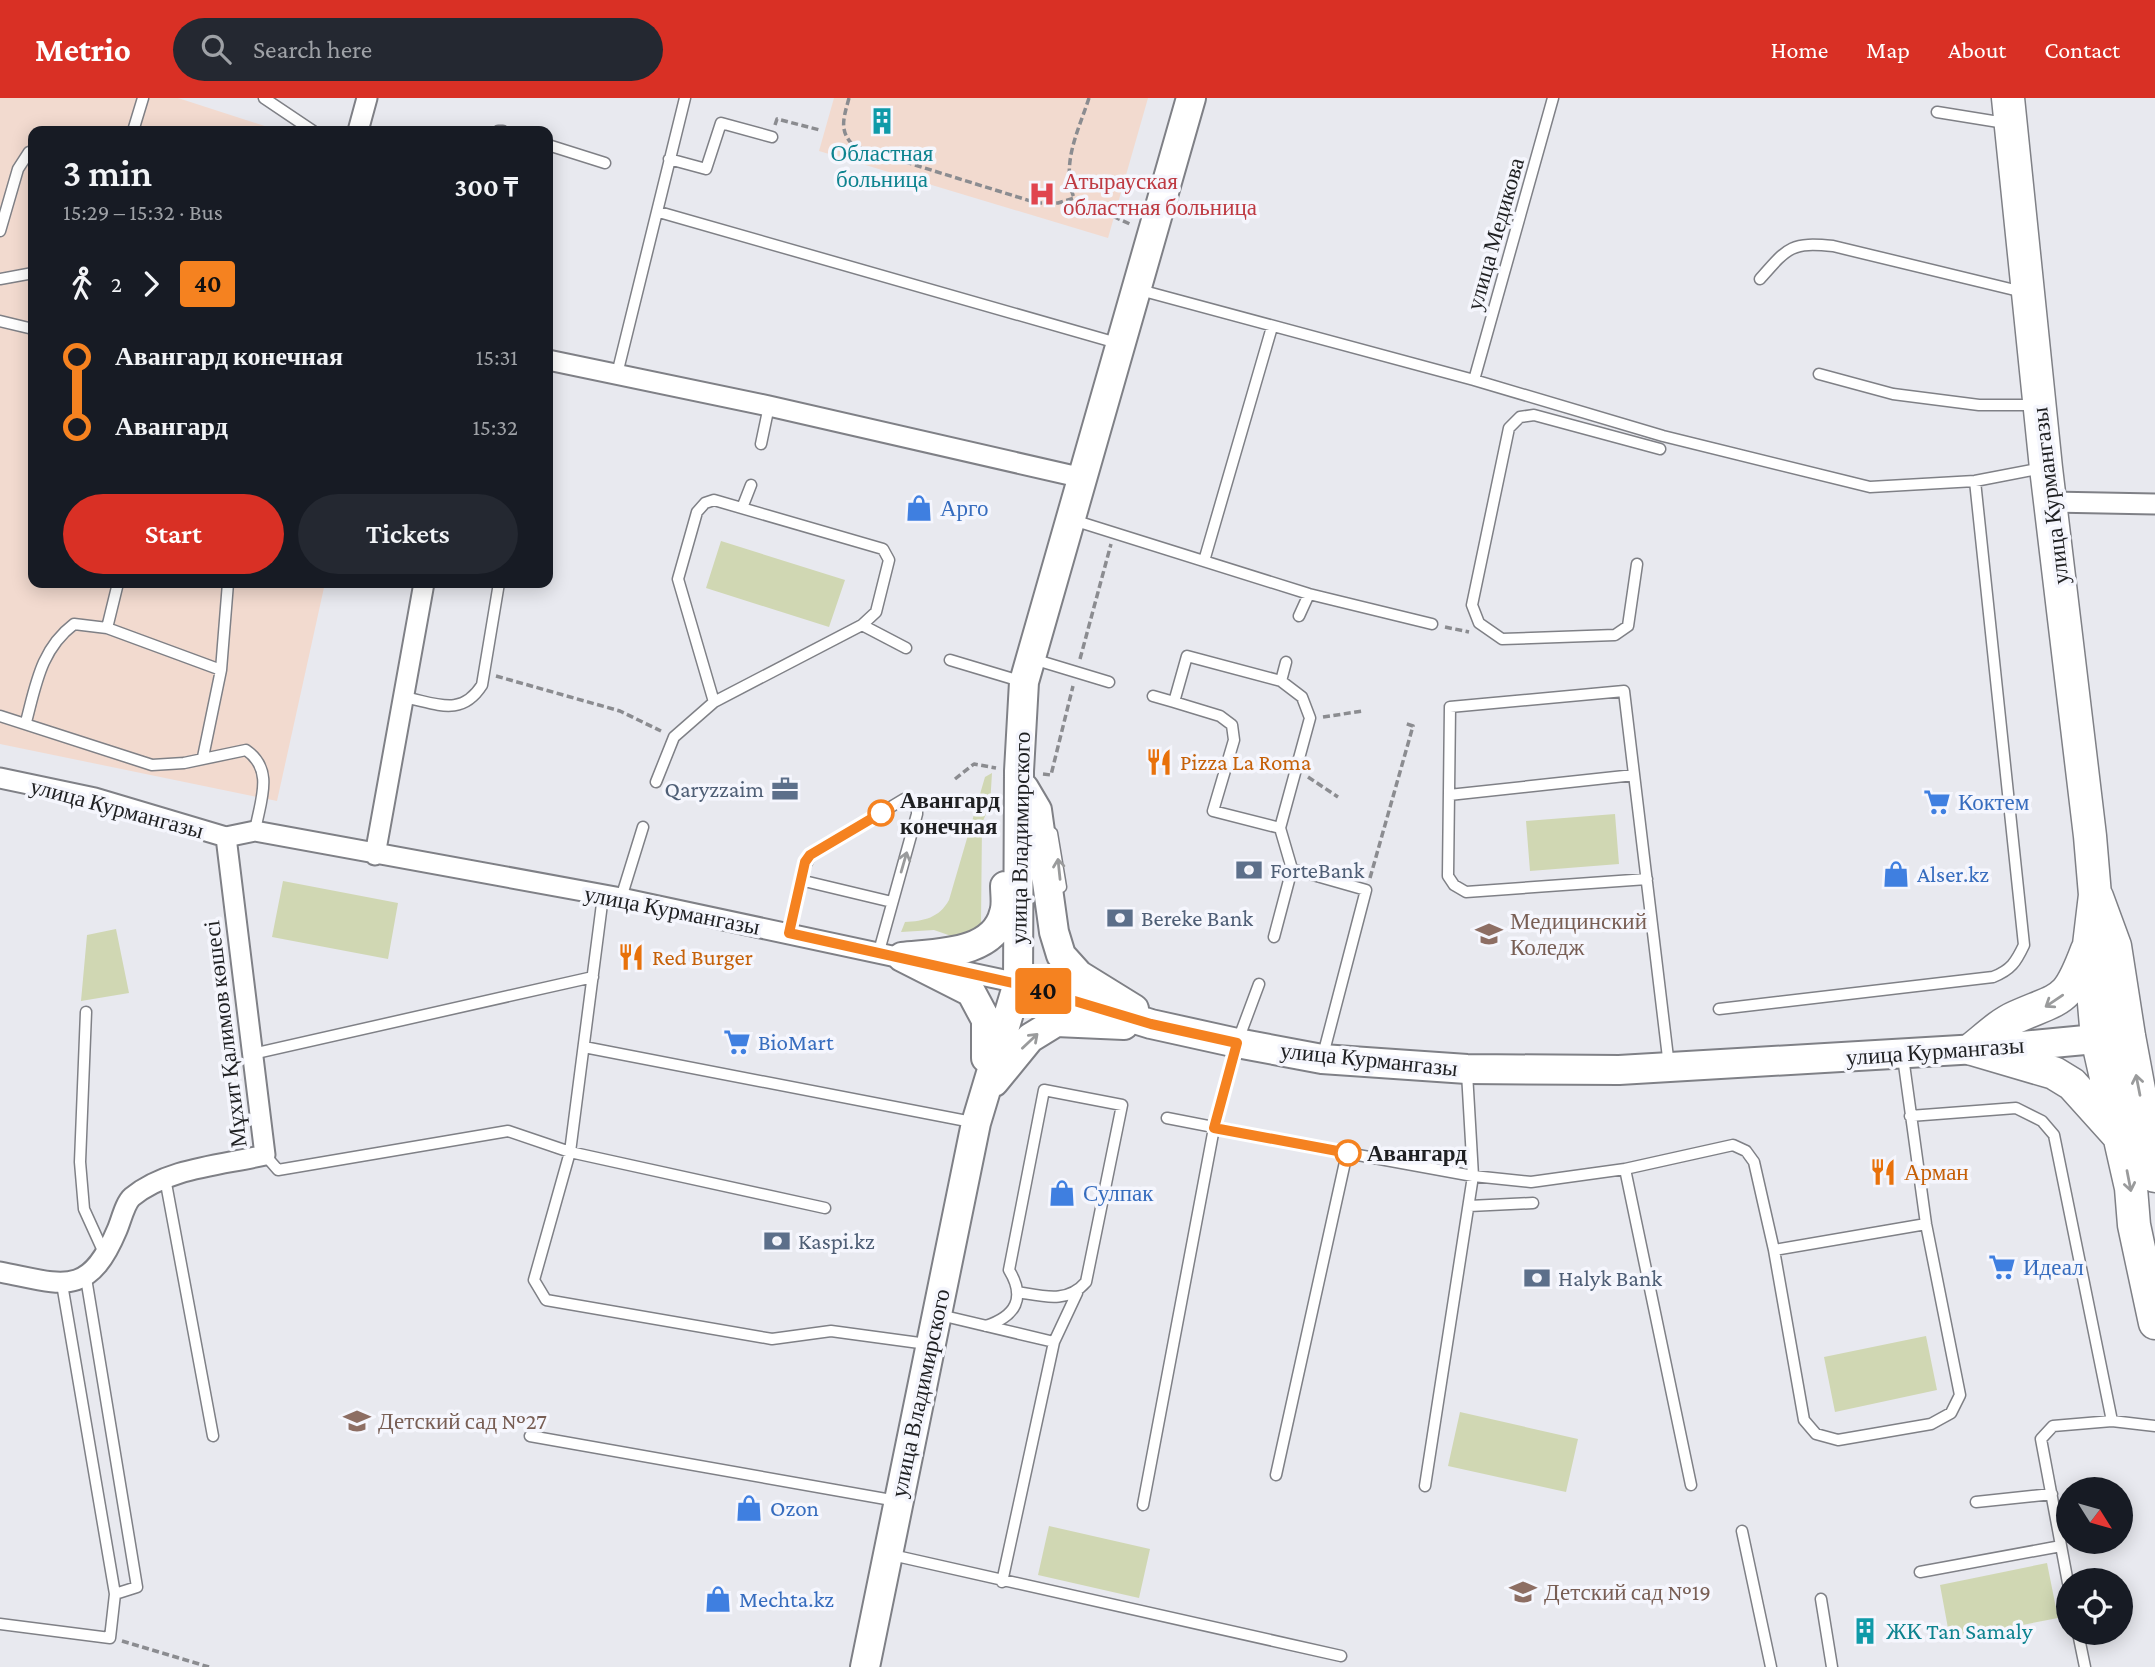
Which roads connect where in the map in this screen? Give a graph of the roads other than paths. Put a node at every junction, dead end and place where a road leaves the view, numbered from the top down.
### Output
1 (143, 98) edge
2 (264, 98) edge
3 (367, 98) edge
4 (685, 98) edge
5 (1191, 98) edge
6 (1553, 98) edge
7 (2008, 111) edge
8 (1937, 112) dead end
9 (135, 126) edge
10 (306, 126) edge
11 (359, 126) edge
12 (772, 137) road end
13 (553, 147) edge
14 (28, 154) edge
15 (669, 159) junction
16 (605, 163) dead end
17 (659, 212) junction
18 (0, 231) edge
19 (28, 274) edge
20 (0, 279) edge
21 (1760, 279) dead end
22 (1136, 289) junction
23 (2027, 293) junction
24 (0, 321) edge
25 (1272, 327) junction
26 (28, 328) edge
27 (1121, 344) junction
28 (553, 361) edge
29 (617, 374) junction
30 (1819, 374) dead end
31 (1474, 380) junction
32 (2039, 405) junction
33 (769, 406) junction
34 (761, 444) dead end
35 (1660, 449) dead end
36 (2046, 468) junction
37 (1083, 478) junction
38 (1975, 481) junction
39 (751, 485) dead end
40 (2051, 502) junction
41 (2155, 504) edge
42 (742, 508) junction
43 (1071, 520) junction
44 (1204, 561) junction
45 (1637, 564) dead end
46 (117, 588) edge
47 (228, 588) edge
48 (423, 588) edge
49 (498, 588) edge
50 (1309, 594) junction
51 (1299, 616) dead end
52 (1432, 624) dead end
53 (862, 625) junction
54 (107, 628) junction
55 (906, 648) dead end
56 (950, 660) dead end
57 (1286, 662) dead end
58 (221, 670) junction
59 (1028, 670) junction
60 (1281, 681) junction
61 (1109, 682) dead end
62 (1153, 696) dead end
63 (403, 698) junction
64 (714, 702) junction
65 (1174, 702) junction
66 (0, 716) edge
67 (26, 722) junction
68 (203, 757) junction
69 (1009, 774) junction
70 (1634, 775) junction
71 (0, 778) edge
72 (656, 782) dead end
73 (1449, 795) junction
74 (643, 827) dead end
75 (1280, 828) junction
76 (255, 831) junction
77 (226, 837) junction
78 (375, 855) junction
79 (1292, 869) junction
80 (1647, 879) junction
81 (800, 880) junction
82 (2095, 895) junction
83 (612, 897) junction
84 (892, 902) junction
85 (789, 933) junction
86 (1273, 937) dead end
87 (2089, 945) junction
88 (890, 954) junction
89 (593, 977) junction
90 (1018, 984) junction
91 (1259, 984) dead end
92 (1718, 1009) dead end
93 (86, 1013) dead end
94 (1151, 1024) junction
95 (2129, 1036) junction
96 (2097, 1038) junction
97 (1237, 1043) junction
98 (584, 1047) junction
99 (1972, 1049) junction
100 (1902, 1053) junction
101 (252, 1054) junction
102 (1322, 1059) junction
103 (1670, 1067) junction
104 (1467, 1069) junction
105 (985, 1092) junction
106 (1910, 1116) junction
107 (1167, 1118) dead end
108 (976, 1123) junction
109 (1214, 1128) junction
110 (2120, 1137) junction
111 (570, 1152) junction
112 (1348, 1153) junction
113 (265, 1155) junction
114 (1625, 1169) junction
115 (1473, 1176) junction
116 (2155, 1176) edge
117 (165, 1178) junction
118 (1533, 1203) dead end
119 (1469, 1206) junction
120 (825, 1208) dead end
121 (1926, 1224) junction
122 (1774, 1250) junction
123 (106, 1257) junction
124 (0, 1272) edge
125 (86, 1278) junction
126 (62, 1284) junction
127 (1017, 1292) junction
128 (1077, 1293) junction
129 (937, 1314) junction
130 (2155, 1323) edge
131 (986, 1326) junction
132 (1054, 1342) junction
133 (931, 1344) junction
134 (2112, 1420) junction
135 (2155, 1426) edge
136 (213, 1436) dead end
137 (530, 1436) dead end
138 (1276, 1475) dead end
139 (1691, 1485) dead end
140 (1425, 1486) dead end
141 (2052, 1494) junction
142 (898, 1501) junction
143 (1976, 1502) dead end
144 (1143, 1505) dead end
145 (2056, 1515) edge
146 (1742, 1531) dead end
147 (2056, 1547) edge
148 (888, 1554) junction
149 (1920, 1572) dead end
150 (1002, 1582) junction
151 (115, 1594) junction
152 (1821, 1599) dead end
153 (0, 1624) edge
154 (2080, 1645) edge
155 (1341, 1656) dead end
156 (865, 1667) edge
157 (1771, 1667) edge
158 (1832, 1667) edge
159 (2085, 1667) edge

1 - 9 lane
2 - 10 lane
3 - 11 street
4 - 15 lane
5 - 22 street, улица Владимирского
6 - 31 lane, улица Медикова
7 - 8 lane
7 - 23 main road, улица Курмангазы
12 - 15 lane
13 - 16 lane
14 - 18 lane
15 - 17 lane
17 - 27 lane
17 - 29 lane
19 - 20 lane
21 - 23 lane
22 - 25 lane
22 - 27 street, улица Владимирского
23 - 32 main road, улица Курмангазы
24 - 26 lane
25 - 31 lane
25 - 44 lane
27 - 37 street, улица Владимирского
28 - 29 street
29 - 33 street
30 - 32 lane
31 - 38 lane
32 - 36 main road, улица Курмангазы
33 - 34 lane
33 - 37 street
35 - 45 lane
36 - 38 lane
36 - 40 main road, улица Курмангазы
37 - 43 street, улица Владимирского
38 - 92 lane
39 - 42 lane
40 - 41 street
40 - 82 main road, улица Курмангазы
42 - 53 lane
42 - 64 lane
43 - 44 lane
43 - 59 street, улица Владимирского
44 - 50 lane
46 - 54 lane
47 - 58 lane
48 - 63 street
49 - 63 lane
50 - 51 lane
50 - 52 lane
53 - 55 lane
53 - 64 lane
54 - 58 lane
54 - 67 lane
56 - 59 lane
57 - 60 lane
58 - 68 lane
59 - 61 lane
59 - 69 street, улица Владимирского
60 - 65 lane
60 - 75 lane
62 - 65 lane
63 - 78 street
64 - 72 lane
65 - 75 lane
66 - 67 lane
67 - 68 lane
68 - 76 lane
69 - 88 street
69 - 90 street, улица Владимирского
94 -> 69 street
70 - 73 lane
70 - 73 lane
70 - 80 lane
71 - 77 street, улица Курмангазы
73 - 80 lane
74 - 83 lane
75 - 79 lane
76 - 77 street, улица Курмангазы
76 - 78 street, улица Курмангазы
77 - 101 street, Мұхит Қалимов көшесі
78 - 83 street, улица Курмангазы
79 - 86 lane
79 - 102 lane
80 - 103 lane
81 - 84 lane
84 -> 81 lane
81 - 85 lane
82 - 87 main road, улица Курмангазы
82 - 95 main road, улица Курмангазы
83 - 85 street, улица Курмангазы
83 - 89 lane
84 - 88 lane
85 - 88 street, улица Курмангазы
87 - 96 main road, улица Курмангазы
87 -> 99 main road
88 - 90 street, улица Курмангазы
88 - 105 street
89 - 98 lane
89 - 101 lane
90 - 94 street, улица Курмангазы
90 - 105 street, улица Владимирского
91 - 97 lane
93 - 123 lane
94 - 97 street, улица Курмангазы
105 -> 94 street
95 - 96 street, улица Курмангазы
116 -> 95 main road, улица Курмангазы
96 - 99 street, улица Курмангазы
96 - 110 main road, улица Курмангазы
97 - 102 street, улица Курмангазы
97 - 109 lane
98 - 108 lane
98 - 111 lane
99 - 100 street, улица Курмангазы
99 - 110 main road
100 - 103 street, улица Курмангазы
100 - 106 lane
101 - 113 street, Мұхит Қалимов көшесі
102 - 104 street, улица Курмангазы
103 - 104 street, улица Курмангазы
104 - 115 lane
105 - 108 street, улица Владимирского
106 - 121 lane
106 - 134 lane
107 - 109 lane
108 - 129 street, улица Владимирского
109 - 112 lane
109 - 144 lane
110 -> 130 main road, улица Курмангазы
111 - 113 lane
111 - 120 lane
111 - 133 lane
112 - 115 lane
112 - 138 lane
113 - 117 street, Мұхит Қалимов көшесі
114 - 115 lane
114 - 122 lane
114 - 139 lane
115 - 119 lane
117 - 123 street, Мұхит Қалимов көшесі
117 - 136 lane
118 - 119 lane
119 - 140 lane
121 - 122 lane
121 - 122 lane
123 - 125 street, Мұхит Қалимов көшесі
124 - 126 street
125 - 126 street
125 - 151 lane
126 - 151 lane
127 - 128 lane
127 - 128 lane
127 - 131 lane
128 - 132 lane
129 - 131 lane
129 - 133 street, улица Владимирского
131 - 132 lane
132 - 150 lane
133 - 142 street, улица Владимирского
134 - 135 lane
134 - 141 lane
137 - 142 lane
141 - 143 lane
141 - 145 lane
142 - 148 street, улица Владимирского
146 - 157 lane
147 - 149 lane
148 - 150 lane
148 - 156 street, улица Владимирского
150 - 155 lane
151 - 153 lane
152 - 158 lane
154 - 159 lane

